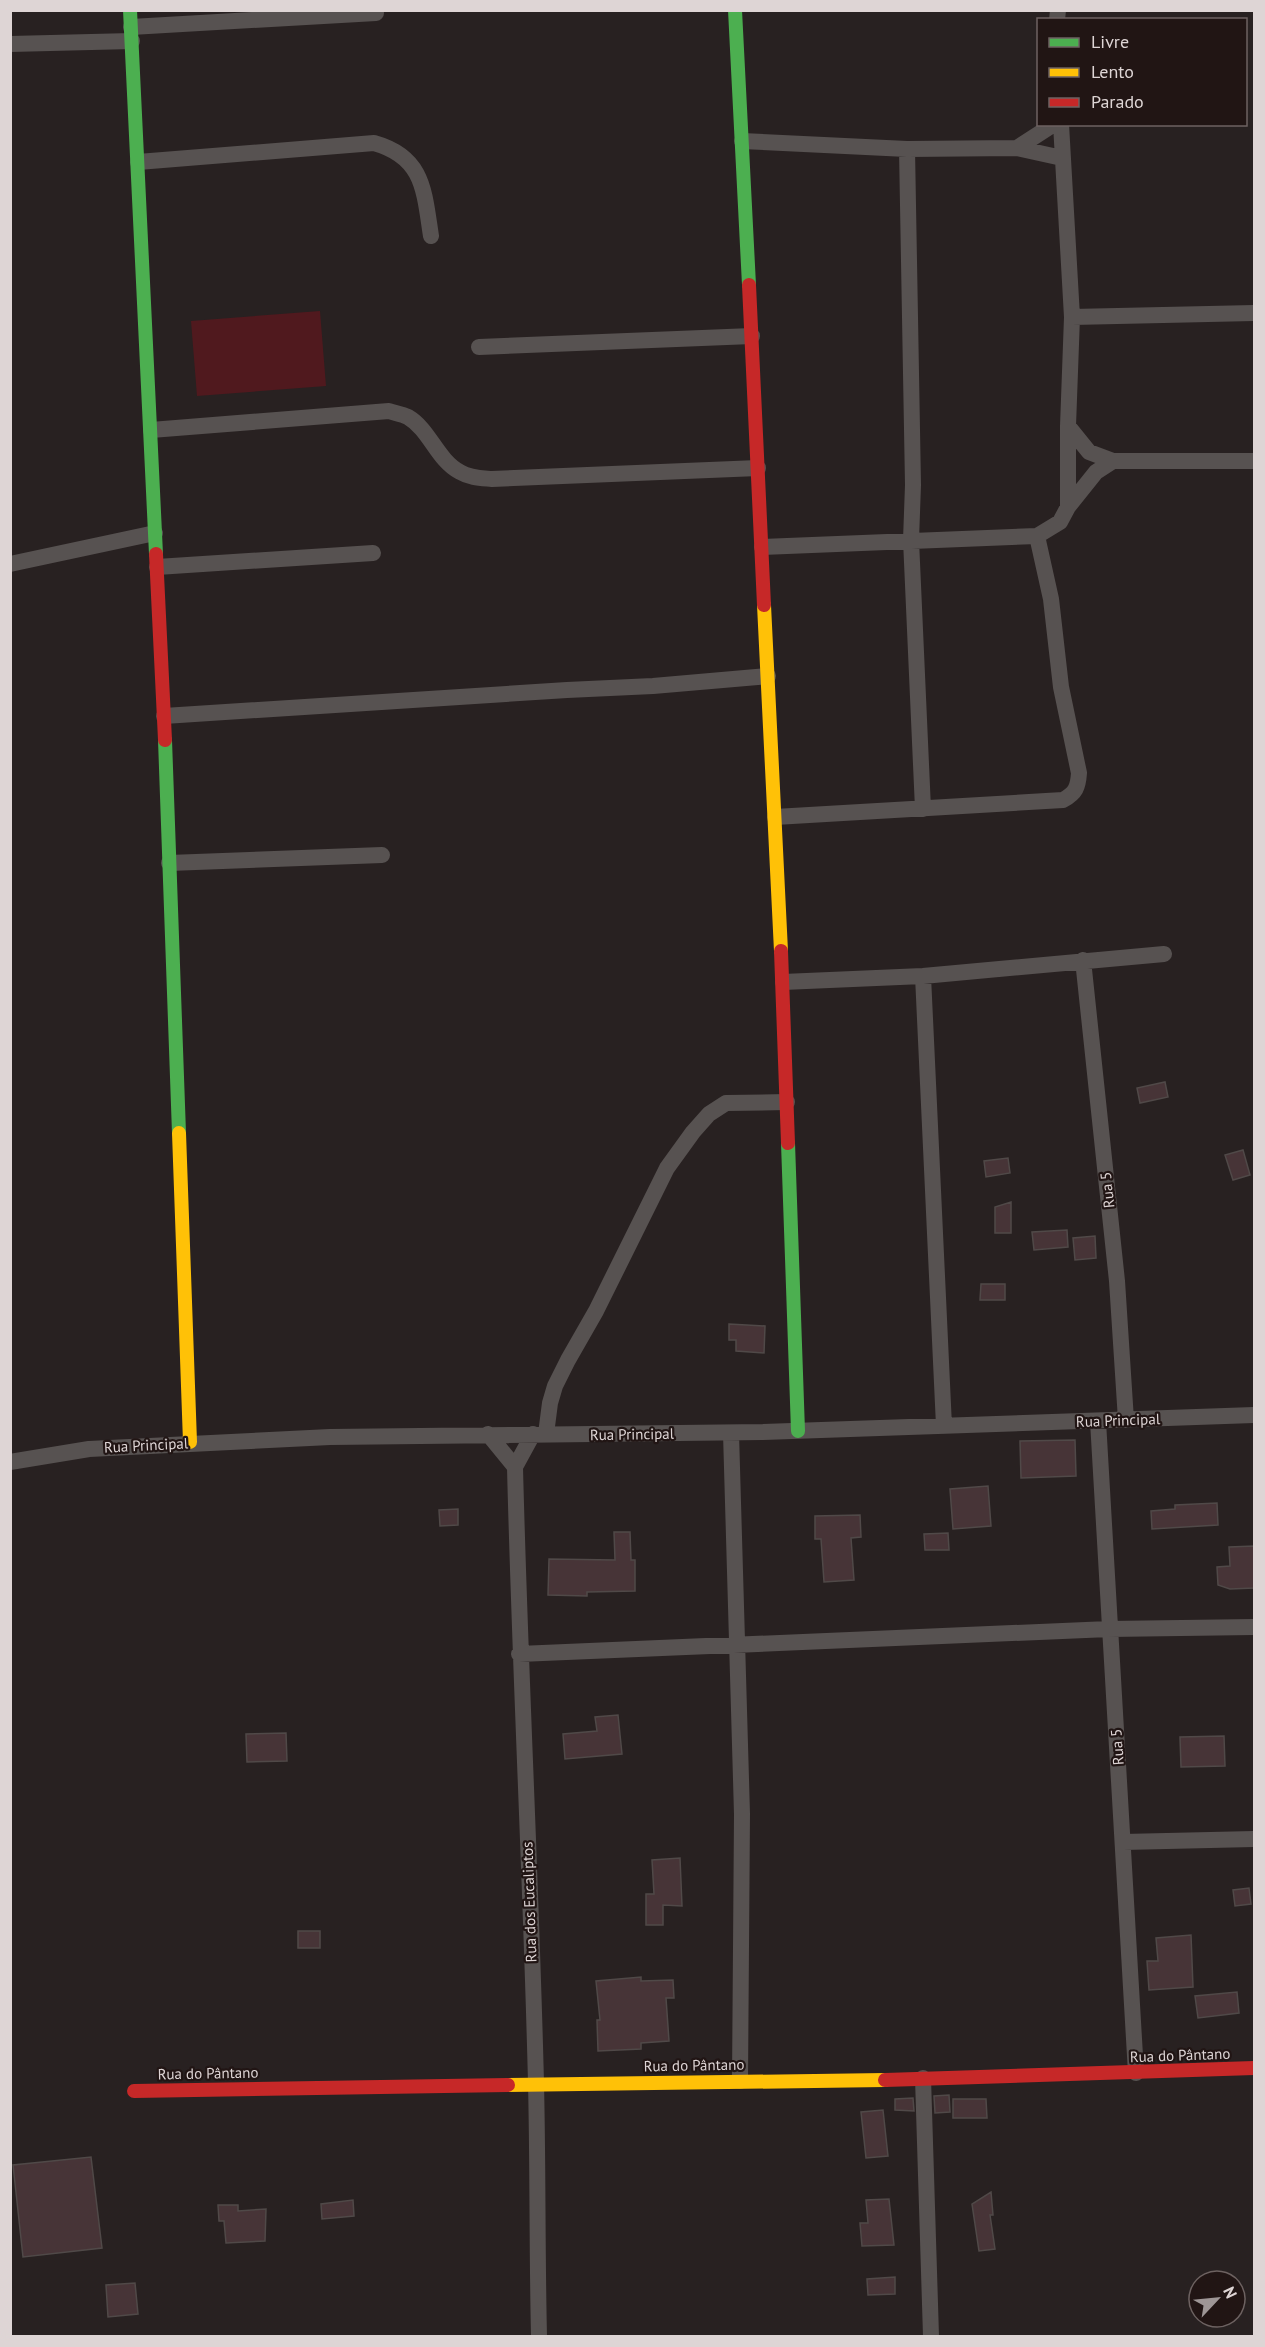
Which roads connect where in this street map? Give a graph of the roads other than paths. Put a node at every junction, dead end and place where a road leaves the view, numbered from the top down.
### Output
1 (735, 10) edge
2 (376, 12) dead end
3 (131, 26) edge
4 (10, 44) edge
5 (1051, 126) edge
6 (1061, 126) edge
7 (742, 141) junction
8 (1017, 148) junction
9 (907, 149) junction
10 (1062, 158) junction
11 (138, 162) junction
12 (431, 236) dead end
13 (1254, 313) edge
14 (1072, 317) junction
15 (752, 336) junction
16 (479, 347) dead end
17 (1068, 426) junction
18 (150, 430) junction
19 (1113, 461) junction
20 (1254, 461) edge
21 (758, 468) junction
22 (1068, 507) junction
23 (155, 532) junction
24 (1037, 536) junction
25 (911, 540) junction
26 (762, 547) junction
27 (373, 553) dead end
28 (10, 564) edge
29 (157, 567) junction
30 (768, 676) junction
31 (164, 716) junction
32 (923, 809) junction
33 (775, 817) junction
34 (382, 855) dead end
35 (169, 863) junction
36 (1164, 954) dead end
37 (1083, 960) junction
38 (923, 976) junction
39 (783, 982) junction
40 (787, 1102) junction
41 (1254, 1415) edge
42 (1126, 1420) junction
43 (1098, 1421) junction
44 (944, 1426) junction
45 (798, 1431) junction
46 (731, 1433) junction
47 (488, 1434) junction
48 (539, 1434) junction
49 (190, 1443) junction
50 (10, 1462) edge
51 (515, 1467) junction
52 (1254, 1627) edge
53 (1109, 1629) junction
54 (736, 1645) junction
55 (519, 1654) junction
56 (1254, 1839) edge
57 (1123, 1842) junction
58 (1254, 2068) edge
59 (1136, 2073) junction
60 (923, 2078) junction
61 (740, 2081) junction
62 (536, 2084) junction
63 (134, 2091) dead end
64 (539, 2337) edge
65 (931, 2337) edge

1 - 7 street
2 - 3 street
3 - 4 street
3 - 11 street
5 - 8 street
6 - 10 street
7 - 9 street
7 - 15 street
8 - 9 street
8 - 10 street
9 - 25 street
10 - 14 street
11 - 12 street
11 - 18 street
13 - 14 street
14 - 17 street
15 - 16 street
15 - 21 street
17 - 19 street
17 - 22 street
18 - 21 street
18 - 23 street
19 - 20 street
19 - 22 street
21 - 26 street
22 - 24 street
23 - 28 street
23 - 29 street
24 - 25 street
24 - 32 street
25 - 26 street
25 - 32 street
26 - 30 street
27 - 29 street
29 - 31 street
30 - 31 street
30 - 33 street
31 - 35 street
32 - 33 street
33 - 39 street
34 - 35 street
35 - 49 street
36 - 37 street
37 - 38 street
37 - 42 street, Rua 5
38 - 39 street
38 - 44 street
39 - 40 street
40 - 45 street
40 - 48 street
41 - 42 street, Rua Principal
42 - 43 street, Rua Principal
43 - 44 street, Rua Principal
43 - 53 street, Rua 5
44 - 45 street, Rua Principal
45 - 46 street, Rua Principal
46 - 48 street, Rua Principal
46 - 54 street
47 - 48 street, Rua Principal
47 - 49 street, Rua Principal
47 - 51 street
48 - 51 street
49 - 50 street, Rua Principal
51 - 55 street, Rua dos Eucaliptos
52 - 53 street
53 - 54 street
53 - 57 street, Rua 5
54 - 55 street
54 - 61 street
55 - 62 street, Rua dos Eucaliptos
56 - 57 street
57 - 59 street, Rua 5
58 - 59 street, Rua do Pântano
59 - 60 street, Rua do Pântano
60 - 61 street, Rua do Pântano
60 - 65 street
61 - 62 street, Rua do Pântano
62 - 63 street, Rua do Pântano
62 - 64 street, Rua dos Eucaliptos

